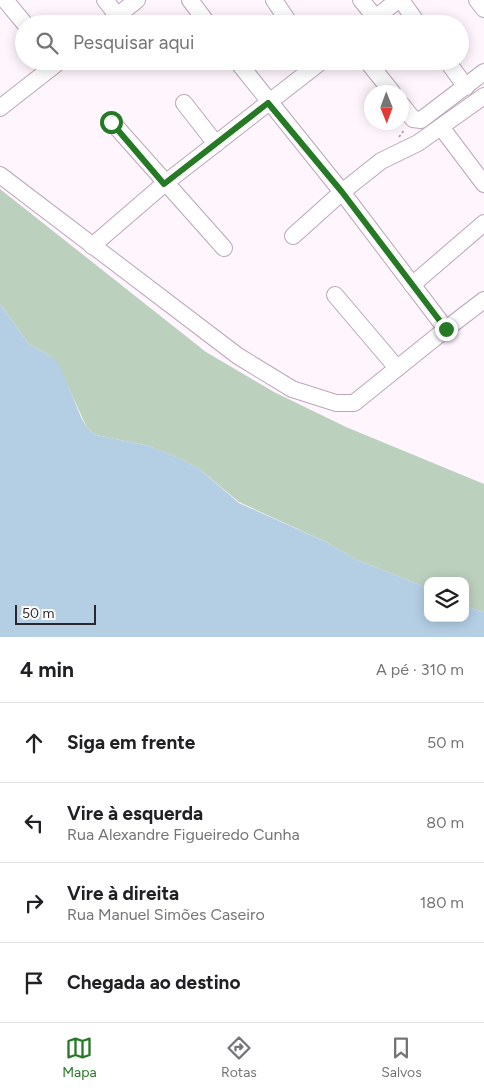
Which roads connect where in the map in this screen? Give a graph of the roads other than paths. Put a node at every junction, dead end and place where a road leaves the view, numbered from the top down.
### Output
1 (5, 0) edge
2 (105, 0) edge
3 (137, 0) edge
4 (190, 0) edge
5 (274, 0) edge
6 (361, 0) edge
7 (399, 0) edge
8 (477, 0) edge
9 (484, 9) edge
10 (18, 15) edge
11 (113, 15) edge
12 (122, 15) edge
13 (201, 15) edge
14 (284, 15) edge
15 (369, 15) edge
16 (380, 15) edge
17 (411, 15) edge
18 (49, 70) edge
19 (244, 70) edge
20 (308, 70) edge
21 (374, 70) edge
22 (454, 70) edge
23 (484, 72) edge
24 (386, 85) edge
25 (466, 87) junction
26 (484, 96) edge
27 (184, 103) dead end
28 (268, 103) junction
29 (0, 108) edge
30 (409, 114) edge
31 (111, 122) dead end
32 (441, 127) junction
33 (216, 144) junction
34 (0, 175) edge
35 (164, 184) junction
36 (484, 184) edge
37 (342, 192) junction
38 (484, 223) edge
39 (293, 236) dead end
40 (92, 246) junction
41 (224, 248) dead end
42 (412, 285) junction
43 (335, 295) dead end
44 (484, 300) edge
45 (446, 329) junction
46 (397, 368) junction

1 - 10 street
2 - 11 street
3 - 12 street
4 - 13 street
5 - 14 street
6 - 15 street
7 - 16 street
7 - 17 street
8 - 9 street
18 - 29 street
19 - 28 street
20 - 28 street
21 - 24 street
22 - 25 street
23 - 25 street
25 - 30 street
26 - 32 street
27 - 33 street
28 - 33 street
28 - 37 street
31 - 35 street
32 - 36 street
32 - 37 street
33 - 35 street
34 - 40 street
35 - 40 street
35 - 41 street
37 - 39 street
37 - 42 street
38 - 42 street
40 - 46 street
42 - 45 street
43 - 46 street
44 - 45 street
45 - 46 street

